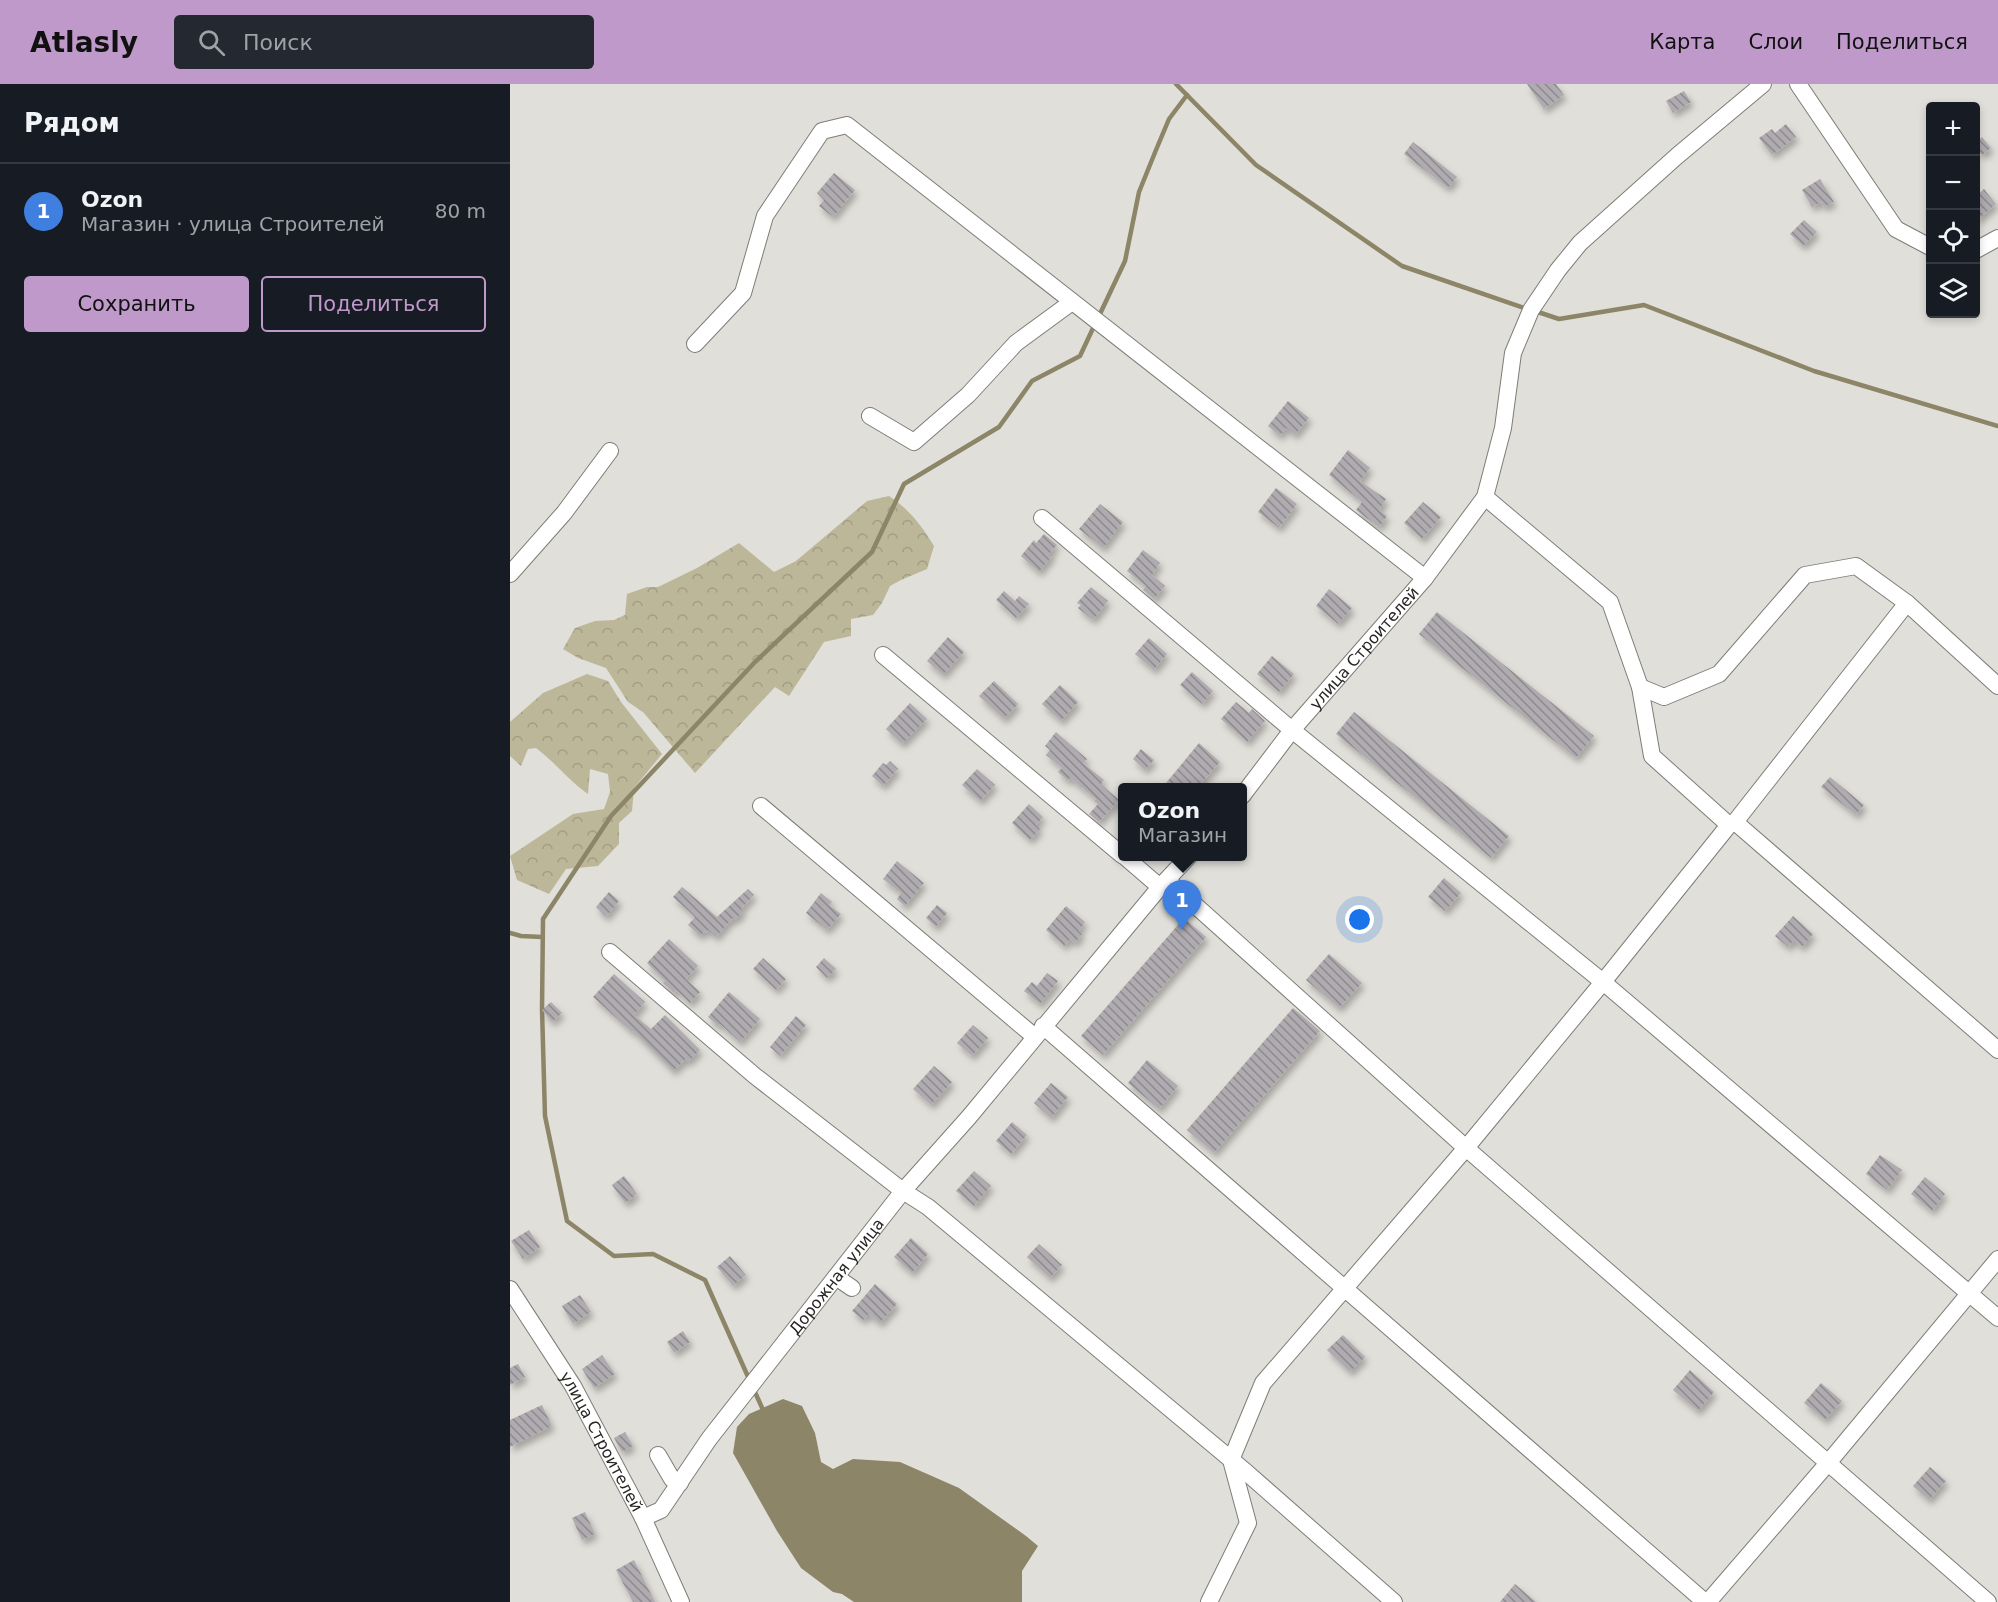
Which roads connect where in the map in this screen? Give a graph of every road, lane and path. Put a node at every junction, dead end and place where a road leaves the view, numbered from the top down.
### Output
1 (1763, 84) edge
2 (1798, 84) edge
3 (1998, 238) edge
4 (1926, 245) edge
5 (1980, 248) edge
6 (1072, 302) junction
7 (695, 344) dead end
8 (870, 416) dead end
9 (610, 451) dead end
10 (1485, 497) junction
11 (1042, 518) dead end
12 (510, 574) edge
13 (1425, 578) junction
14 (1907, 603) junction
15 (883, 655) dead end
16 (1998, 686) edge
17 (1640, 687) junction
18 (1292, 730) junction
19 (1247, 789) edge
20 (760, 806) dead end
21 (1732, 823) junction
22 (1118, 852) edge
23 (1131, 861) edge
24 (1184, 861) edge
25 (1164, 883) junction
26 (610, 952) dead end
27 (1603, 982) junction
28 (1039, 1032) junction
29 (1998, 1050) edge
30 (1466, 1148) junction
31 (903, 1191) junction
32 (1998, 1259) edge
33 (836, 1277) junction
34 (852, 1288) dead end
35 (510, 1289) edge
36 (1343, 1289) junction
37 (1968, 1293) junction
38 (1998, 1318) edge
39 (658, 1455) dead end
40 (1230, 1460) junction
41 (1828, 1463) junction
42 (680, 1483) junction
43 (644, 1518) junction
44 (1212, 1601) edge
45 (681, 1602) edge
46 (1394, 1602) edge
47 (1706, 1602) edge
48 (1988, 1602) edge

1 - 10 street
2 - 4 street
3 - 5 street
6 - 7 street
6 - 8 street
6 - 13 street
9 - 12 street
10 - 13 street, улица Строителей
10 - 17 street
11 - 18 street
13 - 18 street, улица Строителей
14 - 16 street
14 - 17 street
14 - 21 street
15 - 22 street
17 - 21 street
18 - 19 street, улица Строителей
18 - 27 street
20 - 28 street
21 - 27 street
21 - 29 street
23 - 25 street
24 - 25 street
25 - 28 street
25 - 30 street
26 - 31 street
27 - 30 street
27 - 37 street
28 - 31 street, Дорожная улица
28 - 36 street
30 - 36 street
30 - 41 street
31 - 33 street, Дорожная улица
31 - 40 street
32 - 37 street
33 - 34 street
33 - 42 street, Дорожная улица
35 - 43 street, улица Строителей
36 - 40 street
36 - 47 street
37 - 38 street
37 - 41 street
39 - 42 street
40 - 44 street
40 - 46 street
41 - 47 street
41 - 48 street
42 - 43 street, Дорожная улица
43 - 45 street, улица Строителей

